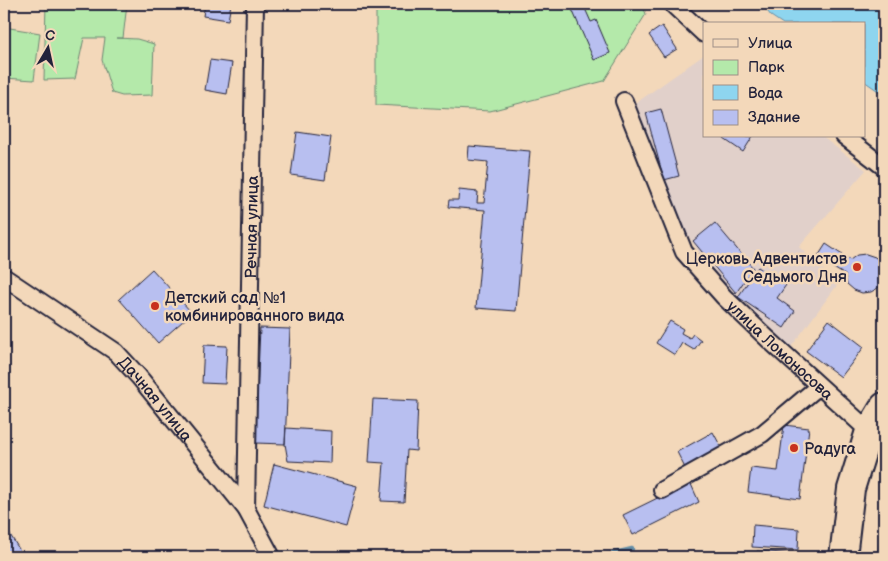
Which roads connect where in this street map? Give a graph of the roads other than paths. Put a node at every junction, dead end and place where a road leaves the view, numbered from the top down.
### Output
1 (255, 4) edge
2 (672, 4) edge
3 (703, 33) edge
4 (624, 101) dead end
5 (847, 138) edge
6 (884, 167) edge
7 (4, 277) edge
8 (820, 386) junction
9 (884, 406) edge
10 (869, 431) junction
11 (662, 490) dead end
12 (246, 509) junction
13 (272, 557) edge
14 (843, 557) edge

1 - 12 street, Речная улица
2 - 3 street
4 - 8 street, улица Ломоносова
5 - 6 street
7 - 12 street, Дачная улица
8 - 10 street, улица Ломоносова
8 - 11 street
9 - 10 main road
10 - 14 main road
12 - 13 street, Дачная улица

